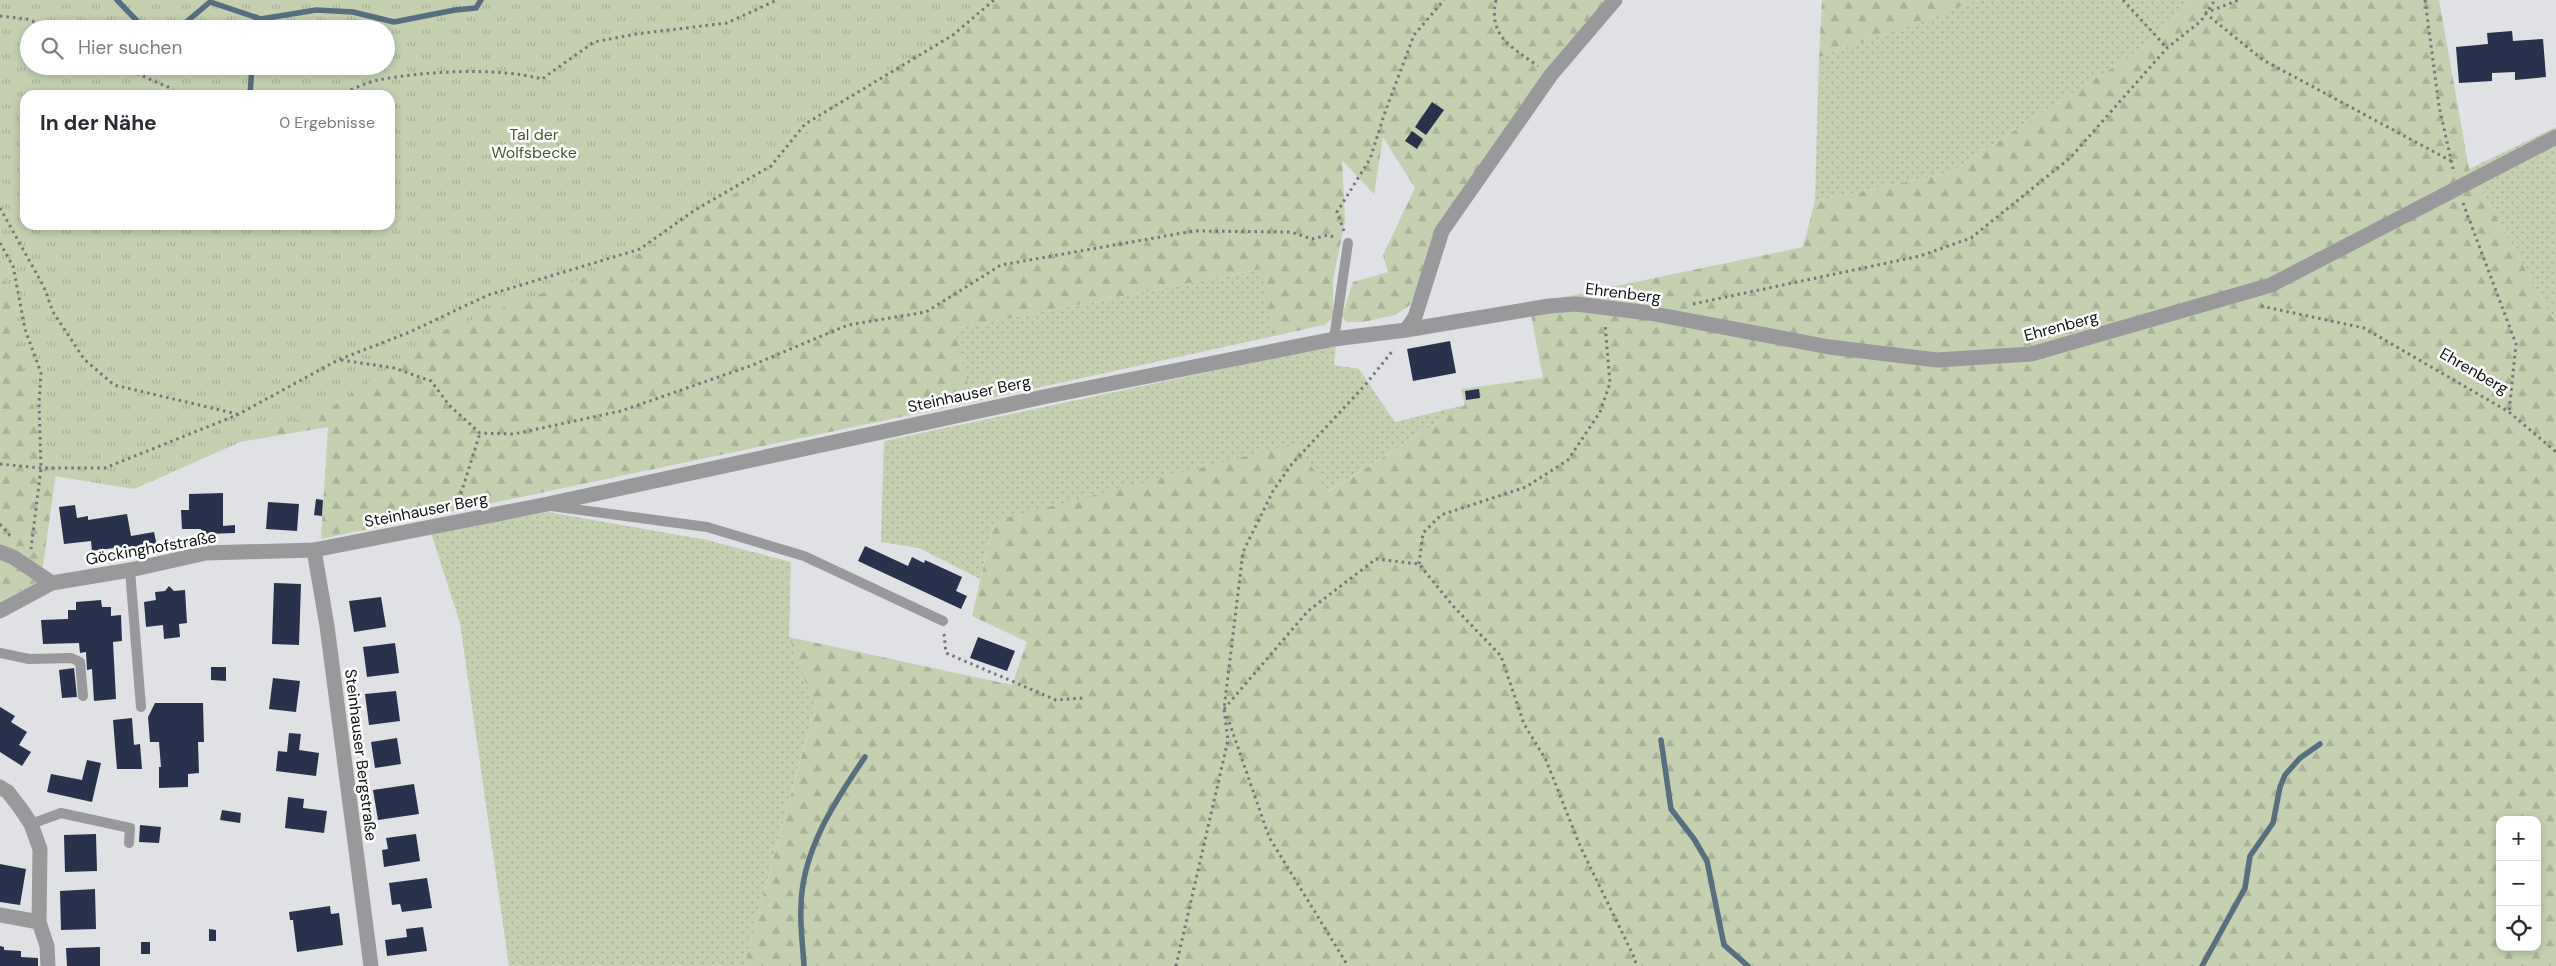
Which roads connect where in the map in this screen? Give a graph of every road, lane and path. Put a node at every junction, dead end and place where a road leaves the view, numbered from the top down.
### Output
1 (777, 0) edge
2 (994, 0) edge
3 (1444, 0) edge
4 (1496, 0) edge
5 (1615, 0) edge
6 (2123, 0) edge
7 (2215, 0) edge
8 (2239, 0) edge
9 (2425, 0) edge
10 (2205, 13) junction
11 (0, 16) edge
12 (30, 20) edge
13 (2167, 48) junction
14 (139, 75) edge
15 (1551, 75) junction
16 (172, 90) edge
17 (352, 90) edge
18 (2556, 137) edge
19 (2452, 161) junction
20 (2458, 187) junction
21 (0, 208) edge
22 (0, 242) edge
23 (1348, 243) junction
24 (1688, 305) dead end
25 (2260, 306) dead end
26 (1603, 307) junction
27 (1406, 330) junction
28 (1334, 339) junction
29 (338, 360) junction
30 (2508, 412) junction
31 (237, 414) junction
32 (480, 433) junction
33 (2556, 452) edge
34 (0, 464) edge
35 (41, 468) junction
36 (543, 505) junction
37 (452, 523) junction
38 (315, 549) junction
39 (0, 552) edge
40 (1419, 564) junction
41 (29, 567) junction
42 (130, 570) junction
43 (52, 583) junction
44 (0, 611) edge
45 (943, 621) joint
46 (0, 653) edge
47 (83, 696) dead end
48 (1084, 698) dead end
49 (141, 706) dead end
50 (1224, 709) junction
51 (0, 787) edge
52 (31, 824) junction
53 (129, 843) dead end
54 (0, 915) edge
55 (39, 922) junction
56 (48, 966) edge
57 (371, 966) edge
58 (1176, 966) edge
59 (1348, 966) edge
60 (1636, 966) edge

1 - 17 path
2 - 29 path
3 - 23 path
4 - 15 path
5 - 15 street
6 - 13 path
7 - 10 path
8 - 10 path
9 - 19 path
10 - 13 path
10 - 19 path
11 - 12 path
13 - 24 path
14 - 16 path
15 - 27 street
18 - 20 street, Ehrenberg
19 - 20 path
20 - 26 street, Ehrenberg
20 - 30 path
21 - 31 path
22 - 35 path
23 - 28 lane
23 - 32 path
25 - 30 path, Ehrenberg
26 - 27 street, Ehrenberg
26 - 40 path
27 - 28 street, Steinhauser Berg
27 - 50 path
28 - 36 street, Steinhauser Berg
29 - 31 path
29 - 32 path
30 - 33 path, Ehrenberg
31 - 35 path
32 - 37 path
34 - 35 path
35 - 41 path
36 - 37 street, Steinhauser Berg
36 - 45 lane, Steinhauser Berg
37 - 38 street, Steinhauser Berg
38 - 42 street, Göckinghofstraße
38 - 57 street, Steinhauser Bergstraße
39 - 41 street
40 - 50 path
40 - 60 path
41 - 43 street
42 - 43 street, Göckinghofstraße
42 - 49 lane
43 - 44 street, Göckinghofstraße
45 - 48 path
46 - 47 lane
50 - 58 path
50 - 59 path
51 - 52 street
52 - 53 lane
52 - 55 street
54 - 55 street
55 - 56 street

